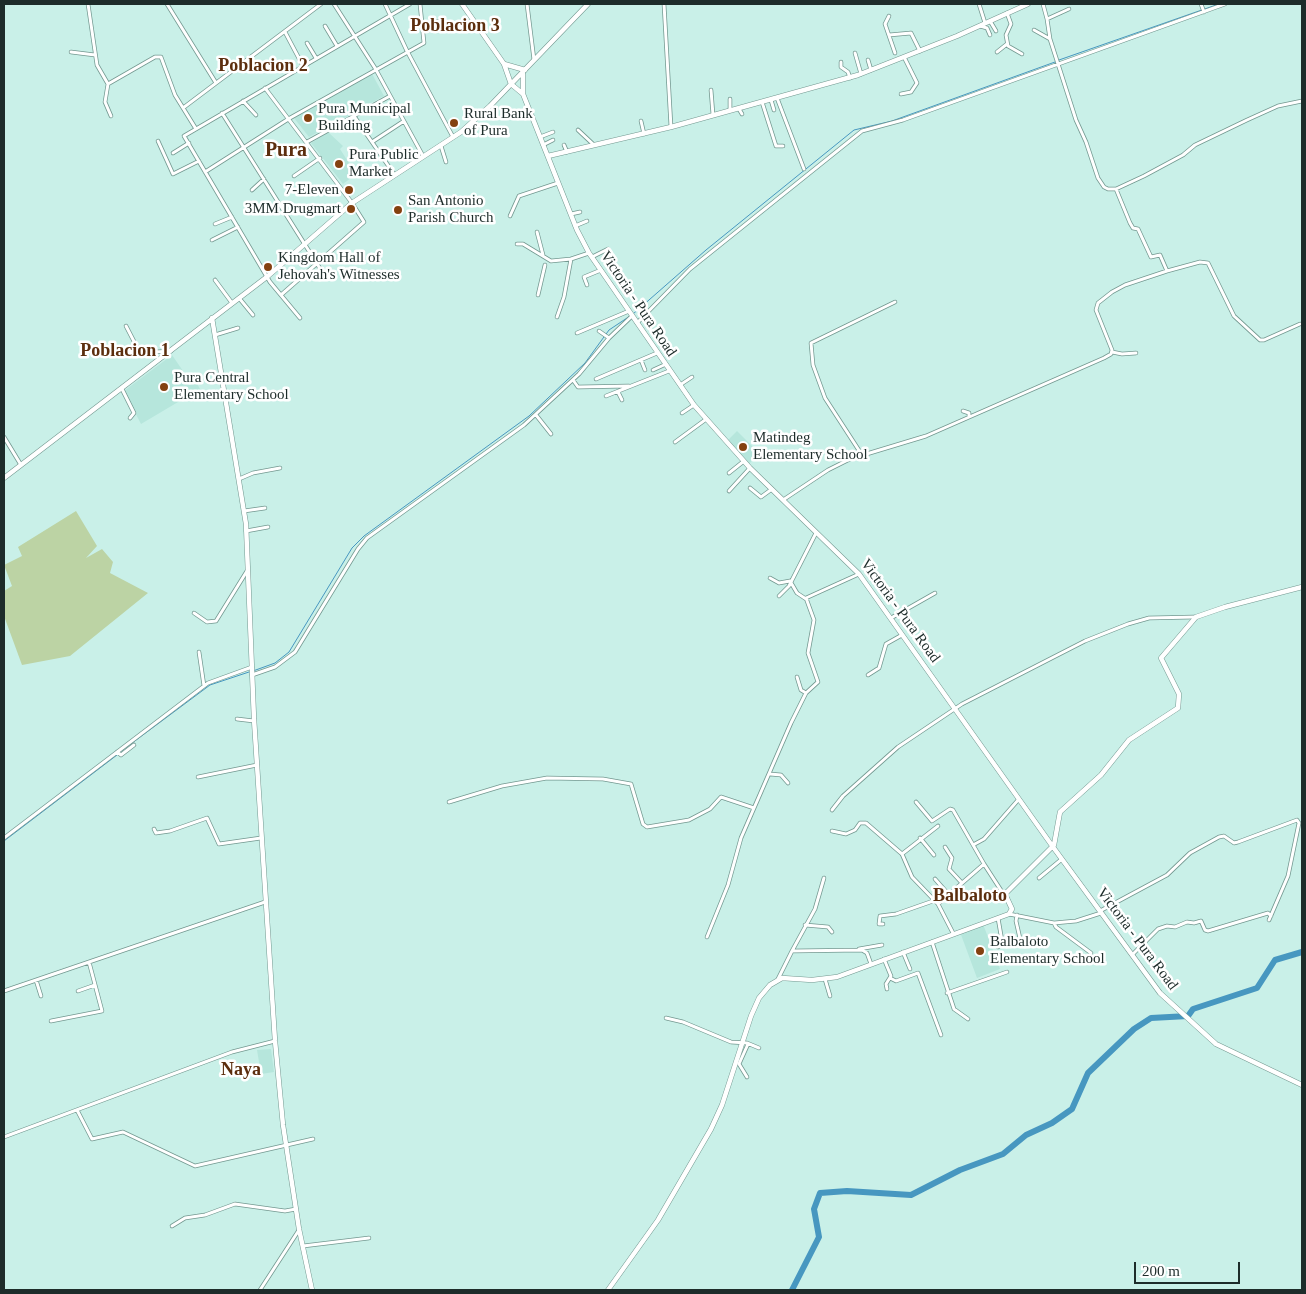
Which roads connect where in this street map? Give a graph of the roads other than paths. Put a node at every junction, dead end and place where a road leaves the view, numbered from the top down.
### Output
1 (88, 4) edge
2 (167, 4) edge
3 (322, 4) edge
4 (334, 4) edge
5 (385, 4) edge
6 (410, 4) edge
7 (420, 4) edge
8 (462, 4) edge
9 (527, 4) edge
10 (588, 4) edge
11 (664, 4) edge
12 (979, 4) edge
13 (1028, 4) edge
14 (1043, 4) edge
15 (1201, 4) edge
16 (1225, 4) edge
17 (1069, 9) dead end
18 (1204, 12) junction
19 (390, 14) junction
20 (1007, 14) junction
21 (889, 16) dead end
22 (1047, 19) junction
23 (440, 21) dead end
24 (988, 22) junction
25 (423, 23) junction
26 (325, 26) dead end
27 (979, 26) junction
28 (1034, 30) dead end
29 (996, 31) dead end
30 (285, 32) junction
31 (355, 35) junction
32 (889, 35) junction
33 (990, 35) dead end
34 (1050, 39) junction
35 (307, 43) dead end
36 (1008, 44) junction
37 (337, 46) junction
38 (407, 50) junction
39 (920, 51) junction
40 (71, 52) dead end
41 (997, 52) dead end
42 (855, 53) dead end
43 (895, 53) dead end
44 (1022, 54) dead end
45 (95, 55) junction
46 (904, 57) junction
47 (316, 58) junction
48 (534, 60) junction
49 (868, 60) dead end
50 (841, 62) dead end
51 (1058, 63) junction
52 (504, 64) junction
53 (303, 66) junction
54 (375, 68) junction
55 (525, 70) junction
56 (872, 70) junction
57 (861, 74) junction
58 (850, 78) junction
59 (216, 83) junction
60 (108, 84) junction
61 (511, 84) junction
62 (265, 88) junction
63 (711, 90) dead end
64 (523, 94) junction
65 (901, 94) dead end
66 (390, 96) junction
67 (777, 98) junction
68 (730, 99) dead end
69 (771, 100) junction
70 (243, 101) junction
71 (1302, 101) edge
72 (762, 102) junction
73 (183, 108) junction
74 (739, 109) junction
75 (774, 110) dead end
76 (730, 111) junction
77 (222, 113) junction
78 (742, 114) dead end
79 (111, 116) dead end
80 (256, 116) dead end
81 (354, 116) junction
82 (713, 116) junction
83 (290, 118) junction
84 (404, 121) junction
85 (641, 121) dead end
86 (671, 127) junction
87 (196, 129) junction
88 (578, 130) dead end
89 (553, 132) dead end
90 (644, 134) junction
91 (453, 137) junction
92 (540, 137) junction
93 (553, 140) dead end
94 (158, 141) dead end
95 (308, 142) junction
96 (372, 142) junction
97 (188, 143) junction
98 (543, 145) junction
99 (564, 145) dead end
100 (595, 145) junction
101 (441, 146) junction
102 (783, 146) dead end
103 (244, 147) junction
104 (567, 152) junction
105 (173, 153) dead end
106 (422, 156) junction
107 (548, 156) junction
108 (320, 158) junction
109 (199, 161) junction
110 (446, 162) dead end
111 (804, 170) dead end
112 (205, 172) junction
113 (394, 174) junction
114 (294, 176) dead end
115 (264, 180) junction
116 (558, 183) junction
117 (1116, 189) junction
118 (252, 190) dead end
119 (352, 203) junction
120 (580, 212) dead end
121 (570, 214) junction
122 (232, 216) junction
123 (510, 216) dead end
124 (587, 221) dead end
125 (215, 224) dead end
126 (575, 226) junction
127 (238, 227) junction
128 (537, 232) dead end
129 (212, 240) dead end
130 (517, 244) dead end
131 (304, 245) junction
132 (608, 249) dead end
133 (590, 255) junction
134 (543, 256) junction
135 (571, 259) junction
136 (551, 261) junction
137 (317, 265) junction
138 (601, 270) junction
139 (1167, 271) junction
140 (268, 276) junction
141 (326, 278) dead end
142 (214, 280) dead end
143 (587, 285) dead end
144 (281, 294) junction
145 (538, 295) dead end
146 (240, 298) junction
147 (895, 302) dead end
148 (232, 303) junction
149 (629, 311) junction
150 (254, 315) dead end
151 (556, 316) dead end
152 (632, 316) junction
153 (212, 318) junction
154 (300, 318) dead end
155 (637, 323) junction
156 (1300, 324) dead end
157 (126, 326) dead end
158 (238, 328) dead end
159 (599, 331) dead end
160 (577, 333) dead end
161 (215, 335) junction
162 (609, 338) junction
163 (171, 351) junction
164 (1112, 352) junction
165 (657, 353) junction
166 (1136, 353) dead end
167 (641, 360) junction
168 (664, 365) junction
169 (645, 370) dead end
170 (653, 370) dead end
171 (669, 371) junction
172 (692, 377) dead end
173 (596, 378) dead end
174 (573, 380) junction
175 (679, 385) junction
176 (632, 386) junction
177 (122, 388) junction
178 (618, 392) junction
179 (606, 396) dead end
180 (622, 400) dead end
181 (694, 405) junction
182 (963, 411) dead end
183 (682, 412) dead end
184 (536, 415) junction
185 (969, 417) junction
186 (130, 418) dead end
187 (705, 420) junction
188 (551, 434) dead end
189 (4, 437) edge
190 (675, 442) dead end
191 (862, 456) junction
192 (744, 461) junction
193 (21, 465) junction
194 (280, 468) dead end
195 (750, 468) junction
196 (730, 473) dead end
197 (4, 478) edge
198 (239, 479) junction
199 (750, 488) dead end
200 (772, 489) junction
201 (729, 491) dead end
202 (783, 500) junction
203 (265, 508) dead end
204 (244, 511) junction
205 (268, 527) dead end
206 (246, 531) junction
207 (816, 533) junction
208 (249, 568) junction
209 (859, 574) junction
210 (770, 578) dead end
211 (791, 583) junction
212 (1302, 587) edge
213 (935, 594) dead end
214 (779, 596) dead end
215 (806, 599) junction
216 (194, 613) dead end
217 (1196, 617) junction
218 (891, 618) junction
219 (903, 634) junction
220 (199, 652) dead end
221 (252, 667) junction
222 (868, 674) dead end
223 (252, 675) junction
224 (797, 677) dead end
225 (204, 686) junction
226 (806, 693) junction
227 (955, 708) junction
228 (237, 719) dead end
229 (254, 721) junction
230 (134, 745) dead end
231 (118, 753) junction
232 (257, 765) junction
233 (770, 774) junction
234 (198, 778) dead end
235 (788, 783) dead end
236 (1019, 799) junction
237 (448, 802) dead end
238 (916, 802) dead end
239 (754, 808) junction
240 (832, 810) dead end
241 (938, 826) dead end
242 (154, 829) dead end
243 (832, 831) dead end
244 (4, 838) edge
245 (261, 838) junction
246 (920, 838) junction
247 (972, 845) junction
248 (1053, 846) junction
249 (945, 847) dead end
250 (902, 854) junction
251 (934, 855) dead end
252 (1062, 859) junction
253 (984, 864) junction
254 (824, 878) dead end
255 (1039, 878) dead end
256 (935, 879) dead end
257 (962, 883) junction
258 (949, 895) junction
259 (1004, 895) junction
260 (265, 902) junction
261 (933, 902) junction
262 (938, 904) junction
263 (1011, 911) junction
264 (1100, 912) junction
265 (1018, 915) junction
266 (1271, 916) junction
267 (998, 918) junction
268 (1269, 920) dead end
269 (1054, 923) junction
270 (883, 924) dead end
271 (806, 925) junction
272 (832, 932) dead end
273 (953, 933) junction
274 (707, 938) dead end
275 (932, 941) junction
276 (1021, 943) dead end
277 (882, 945) dead end
278 (998, 947) dead end
279 (851, 950) junction
280 (792, 951) junction
281 (903, 952) junction
282 (1091, 953) dead end
283 (1132, 955) junction
284 (884, 959) junction
285 (89, 962) junction
286 (870, 964) junction
287 (910, 970) dead end
288 (1007, 972) dead end
289 (890, 978) junction
290 (778, 979) junction
291 (825, 979) junction
292 (36, 980) junction
293 (95, 985) junction
294 (887, 990) dead end
295 (4, 991) edge
296 (78, 991) dead end
297 (947, 993) junction
298 (41, 996) dead end
299 (830, 996) dead end
300 (666, 1018) dead end
301 (968, 1020) dead end
302 (52, 1021) dead end
303 (941, 1035) dead end
304 (275, 1041) junction
305 (741, 1042) junction
306 (748, 1044) junction
307 (759, 1048) dead end
308 (747, 1077) dead end
309 (1302, 1085) edge
310 (77, 1110) junction
311 (4, 1137) edge
312 (313, 1139) dead end
313 (286, 1146) junction
314 (296, 1209) junction
315 (172, 1226) dead end
316 (300, 1229) junction
317 (369, 1238) dead end
318 (303, 1246) junction
319 (260, 1290) edge
320 (312, 1290) edge
321 (608, 1290) edge

1 - 45 street
2 - 59 street
3 - 30 street
4 - 31 street
5 - 19 street
6 - 19 street
7 - 25 street
8 - 52 street
9 - 48 street
10 - 48 street
11 - 86 street
12 - 24 street
13 - 20 street
14 - 22 street
15 - 18 street
16 - 18 street
17 - 22 street
18 - 51 street
19 - 31 street
19 - 38 street
20 - 24 street
20 - 36 street
21 - 32 street
22 - 34 street
23 - 25 street
24 - 27 street
24 - 29 street
25 - 38 street
26 - 37 street
27 - 33 street
27 - 39 street
28 - 34 street
30 - 53 street
30 - 59 street
31 - 37 street
31 - 54 street
32 - 39 street
32 - 43 street
34 - 51 street
35 - 47 street
36 - 41 street
36 - 44 street
37 - 47 street
38 - 54 street
38 - 91 street
39 - 46 street
40 - 45 street
42 - 57 street
45 - 60 street
46 - 56 street
46 - 65 street
47 - 53 street
48 - 55 street
49 - 56 street
50 - 58 street
51 - 117 street
51 - 155 street
52 - 55 street
52 - 61 street
53 - 62 street
54 - 66 street
54 - 83 street
55 - 61 street
55 - 64 street
56 - 57 street
57 - 58 street
58 - 67 street
59 - 73 street
60 - 73 street
60 - 79 street
61 - 64 street, Victoria - Pura Road
61 - 91 street
62 - 70 street
62 - 83 street
63 - 82 street
64 - 92 street, Victoria - Pura Road
66 - 81 street
66 - 84 street
67 - 69 street
67 - 111 street
68 - 76 street
69 - 72 street
69 - 75 street
70 - 77 street
70 - 80 street
71 - 117 street
72 - 74 street
72 - 102 street
73 - 87 street
74 - 76 street
74 - 78 street
76 - 82 street
77 - 87 street
77 - 103 street
81 - 95 street
81 - 96 street
82 - 86 street
83 - 95 street
83 - 103 street
84 - 96 street
84 - 106 street
85 - 90 street
86 - 90 street
87 - 97 street
88 - 100 street
89 - 92 street
90 - 100 street
91 - 101 street
92 - 98 street, Victoria - Pura Road
93 - 98 street
94 - 109 street
95 - 108 street
96 - 113 street
97 - 105 street
97 - 109 street
98 - 107 street, Victoria - Pura Road
99 - 104 street
100 - 104 street
101 - 106 street
101 - 110 street
103 - 112 street
103 - 115 street
104 - 107 street
106 - 113 street
107 - 116 street, Victoria - Pura Road
108 - 114 street
108 - 119 street
109 - 112 street
112 - 122 street
113 - 119 street
115 - 118 street
115 - 131 street
116 - 121 street, Victoria - Pura Road
116 - 123 street
117 - 139 street
119 - 131 street
119 - 137 street
120 - 121 street
121 - 126 street, Victoria - Pura Road
122 - 125 street
122 - 127 street
124 - 126 street
126 - 133 street, Victoria - Pura Road
127 - 129 street
127 - 140 street
128 - 134 street
130 - 134 street
131 - 137 street
131 - 140 street
132 - 133 street
133 - 135 street
133 - 138 street, Victoria - Pura Road
134 - 136 street
135 - 136 street
135 - 151 street
136 - 145 street
137 - 141 street
137 - 144 street
138 - 143 street
138 - 149 street, Victoria - Pura Road
139 - 156 street
139 - 164 street
140 - 144 street
140 - 146 street
142 - 148 street
144 - 154 street
146 - 148 street
146 - 150 street
147 - 191 street
148 - 153 street
149 - 152 street, Victoria - Pura Road
149 - 160 street
152 - 155 street, Victoria - Pura Road
152 - 162 street
153 - 161 street
153 - 163 street
155 - 165 street, Victoria - Pura Road
157 - 163 street
158 - 161 street
159 - 162 street
161 - 198 street
162 - 174 street
163 - 177 street
164 - 166 street
164 - 185 street
165 - 167 street
165 - 168 street, Victoria - Pura Road
167 - 169 street
167 - 173 street
168 - 170 street
168 - 171 street, Victoria - Pura Road
171 - 175 street, Victoria - Pura Road
171 - 176 street
172 - 175 street
174 - 176 street
174 - 184 street
175 - 181 street, Victoria - Pura Road
176 - 178 street
177 - 186 street
177 - 193 street
178 - 179 street
178 - 180 street
181 - 183 street
181 - 187 street, Victoria - Pura Road
182 - 185 street
184 - 188 street
184 - 223 street
185 - 191 street
187 - 190 street
187 - 192 street, Victoria - Pura Road
189 - 193 street
191 - 202 street
192 - 195 street, Victoria - Pura Road
192 - 196 street
193 - 197 street
194 - 198 street
195 - 200 street, Victoria - Pura Road
195 - 201 street
198 - 204 street
199 - 200 street
200 - 202 street, Victoria - Pura Road
202 - 207 street, Victoria - Pura Road
203 - 204 street
204 - 206 street
205 - 206 street
206 - 208 street
207 - 209 street, Victoria - Pura Road
207 - 211 street
208 - 216 street
208 - 221 street
209 - 215 street
209 - 218 street, Victoria - Pura Road
210 - 211 street
211 - 214 street
211 - 215 street
212 - 217 street
213 - 218 street
215 - 226 street
217 - 227 street
217 - 248 street
218 - 219 street, Victoria - Pura Road
219 - 222 street
219 - 227 street, Victoria - Pura Road
220 - 225 street
221 - 223 street
221 - 225 street
223 - 229 street
224 - 226 street
225 - 231 street
226 - 233 street
227 - 236 street, Victoria - Pura Road
227 - 240 street
228 - 229 street
229 - 232 street
230 - 231 street
231 - 244 street
232 - 234 street
232 - 245 street
233 - 235 street
233 - 239 street
236 - 247 street
236 - 248 street, Victoria - Pura Road
237 - 239 street
238 - 247 street
239 - 274 street
241 - 246 street
242 - 245 street
243 - 250 street
245 - 260 street
246 - 250 street
246 - 251 street
247 - 253 street
248 - 252 street, Victoria - Pura Road
248 - 259 street
249 - 257 street
250 - 261 street
252 - 255 street
252 - 264 street, Victoria - Pura Road
253 - 257 street
253 - 259 street
254 - 271 street
256 - 258 street
257 - 258 street
258 - 262 street
259 - 263 street
260 - 285 street
260 - 304 street
261 - 262 street
261 - 270 street
262 - 273 street
263 - 265 street
263 - 267 street
264 - 266 street
264 - 269 street
264 - 283 street, Victoria - Pura Road
265 - 269 street
265 - 276 street
266 - 268 street
266 - 283 street
267 - 273 street
267 - 278 street
269 - 282 street
271 - 272 street
271 - 280 street
273 - 275 street
275 - 281 street
275 - 297 street
277 - 279 street
279 - 280 street
279 - 286 street
280 - 290 street
281 - 284 street
281 - 287 street
283 - 309 street, Victoria - Pura Road
284 - 286 street
284 - 289 street
285 - 292 street
285 - 293 street
286 - 291 street
288 - 297 street
289 - 294 street
289 - 303 street
290 - 291 street
290 - 305 street
291 - 299 street
292 - 295 street
292 - 298 street
293 - 296 street
293 - 302 street
297 - 301 street
300 - 305 street
304 - 310 street
304 - 313 street
305 - 306 street
305 - 321 street
306 - 307 street
306 - 308 street
310 - 311 street
310 - 313 street
312 - 313 street
313 - 314 street
314 - 315 street
314 - 316 street
316 - 318 street
316 - 319 street
317 - 318 street
318 - 320 street

